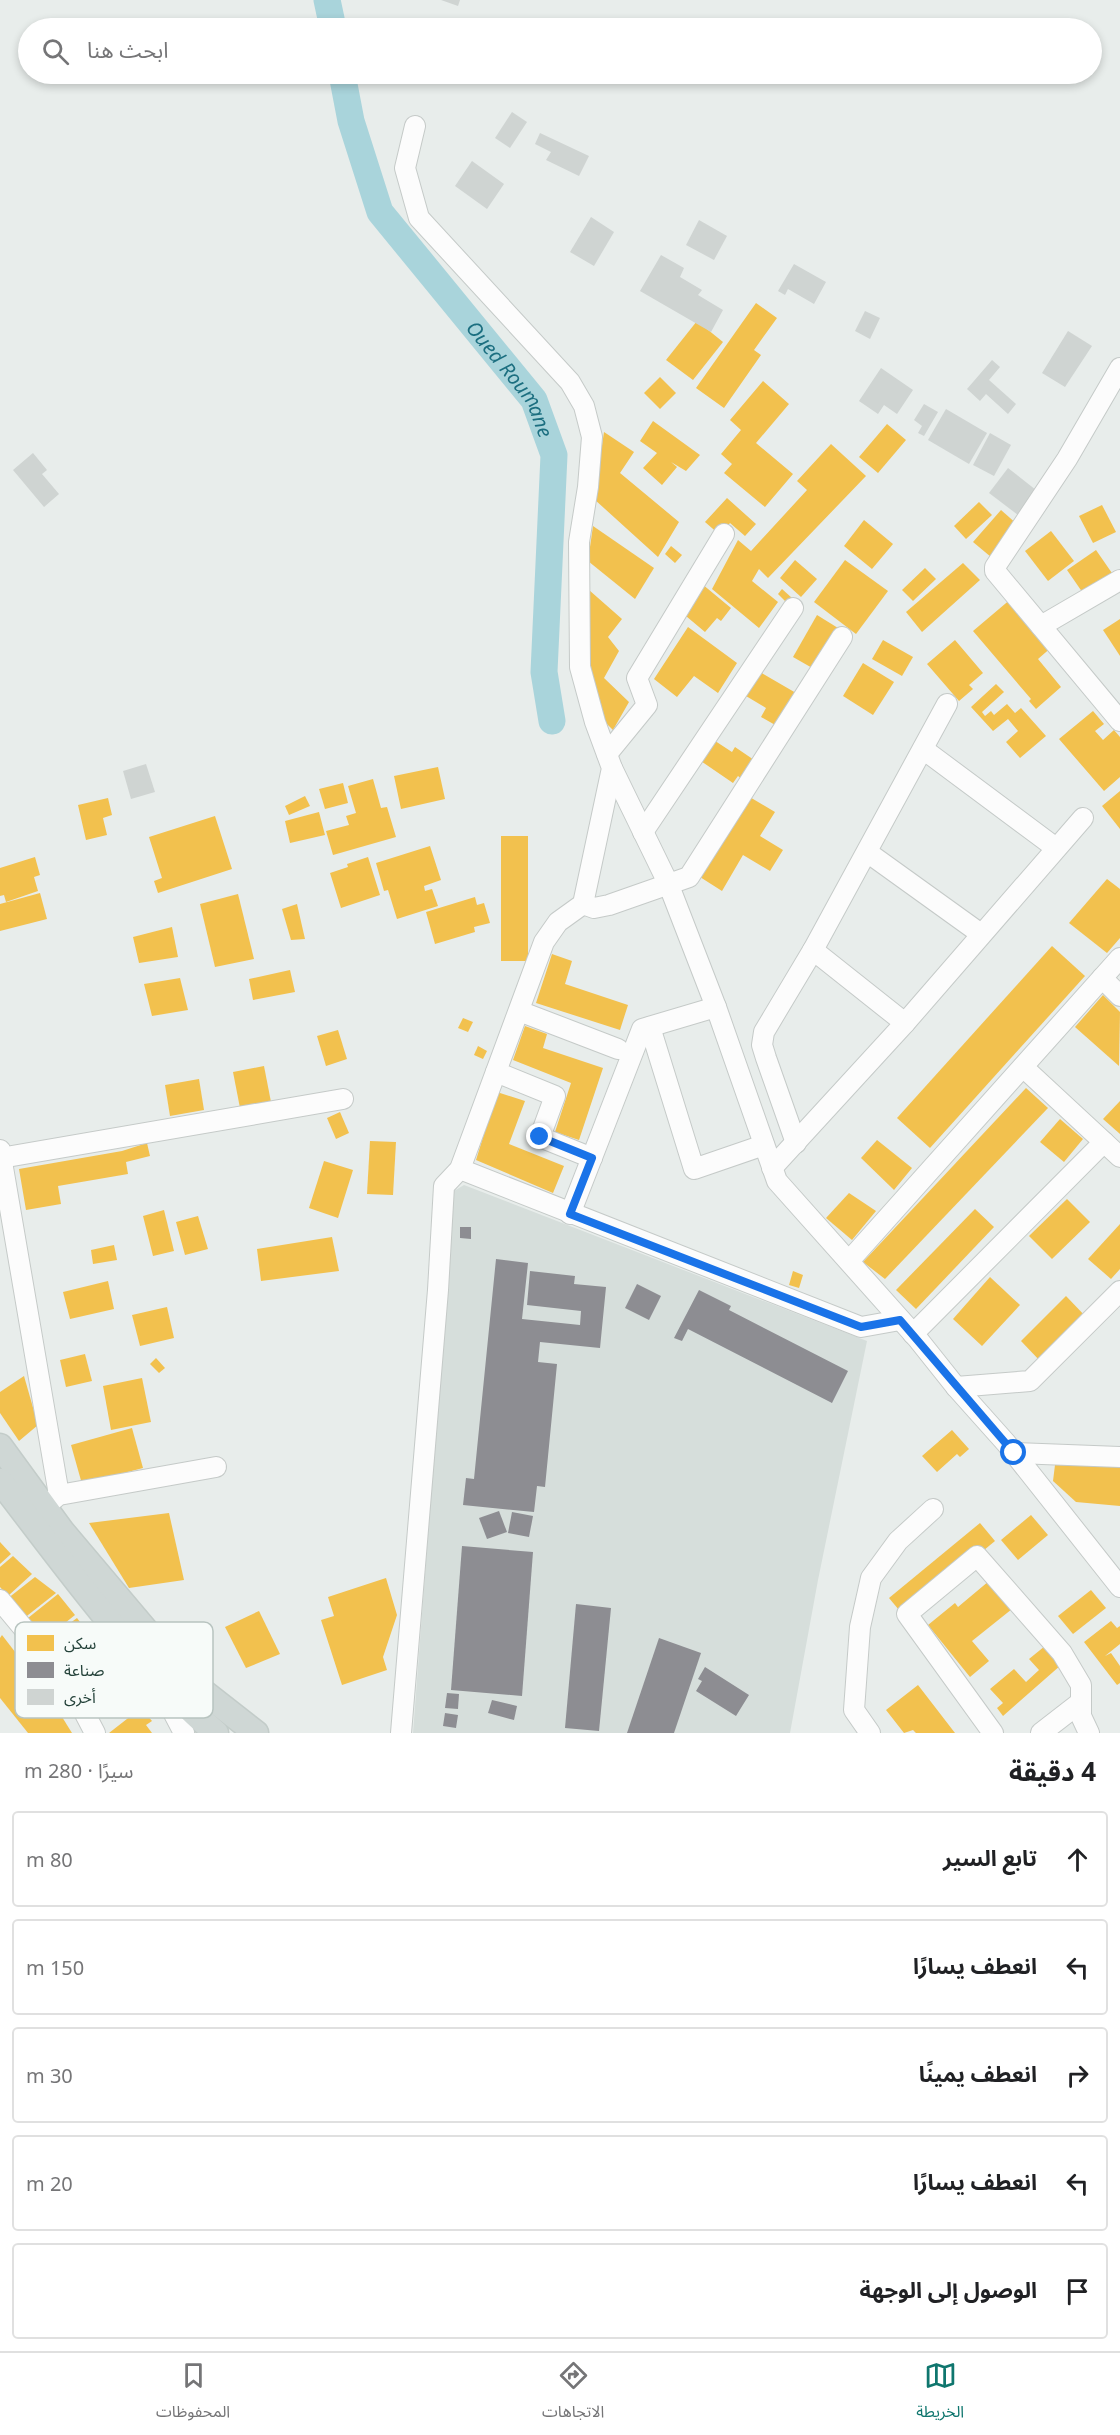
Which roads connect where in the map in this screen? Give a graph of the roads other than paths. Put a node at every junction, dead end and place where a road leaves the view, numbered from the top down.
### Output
1 (415, 126) dead end
2 (1120, 369) edge
3 (724, 534) dead end
4 (1120, 580) edge
5 (793, 608) dead end
6 (1041, 626) junction
7 (842, 637) dead end
8 (947, 704) dead end
9 (1120, 721) edge
10 (923, 749) junction
11 (609, 761) junction
12 (1083, 818) dead end
13 (643, 832) junction
14 (1056, 848) junction
15 (867, 852) junction
16 (668, 883) junction
17 (583, 904) junction
18 (981, 934) junction
19 (813, 950) junction
20 (1120, 958) edge
21 (1102, 978) junction
22 (1120, 996) edge
23 (716, 1007) junction
24 (519, 1011) junction
25 (905, 1023) junction
26 (650, 1027) junction
27 (618, 1049) dead end
28 (1023, 1067) junction
29 (496, 1072) junction
30 (343, 1100) dead end
31 (1104, 1142) junction
32 (796, 1143) junction
33 (764, 1145) junction
34 (1, 1154) edge
35 (1120, 1157) edge
36 (592, 1158) junction
37 (772, 1168) junction
38 (459, 1169) junction
39 (570, 1214) junction
40 (849, 1261) junction
41 (1120, 1291) edge
42 (907, 1327) junction
43 (956, 1387) junction
44 (0, 1446) edge
45 (1014, 1453) junction
46 (1120, 1457) edge
47 (216, 1467) dead end
48 (0, 1481) edge
49 (0, 1492) edge
50 (44, 1506) junction
51 (933, 1509) dead end
52 (1120, 1587) edge
53 (0, 1600) edge
54 (18, 1622) edge
55 (109, 1622) edge
56 (139, 1622) edge
57 (213, 1699) edge
58 (1081, 1702) junction
59 (87, 1718) edge
60 (176, 1718) edge
61 (199, 1718) edge
62 (95, 1733) edge
63 (184, 1733) edge
64 (216, 1733) edge
65 (256, 1733) edge
66 (401, 1733) edge
67 (870, 1733) edge
68 (993, 1733) edge
69 (1041, 1733) edge
70 (1089, 1733) edge

1 - 11 street
2 - 6 street
3 - 11 street
4 - 6 street
5 - 13 street
6 - 9 street
7 - 16 street
8 - 10 street
10 - 14 street
10 - 15 street
11 - 13 street
11 - 17 street
12 - 14 street
13 - 16 street
14 - 18 street
15 - 18 street
15 - 19 street
16 - 17 street
16 - 23 street
17 - 24 street
18 - 25 street
19 - 25 street
19 - 32 street
20 - 21 street
21 - 22 street
21 - 28 street
23 - 26 street
23 - 33 street
24 - 27 street
24 - 29 street
25 - 32 street
26 - 33 street
26 - 36 street
28 - 31 street
28 - 40 street
29 - 36 street
29 - 38 street
30 - 34 street
31 - 35 street
31 - 42 street
32 - 37 street
33 - 37 street
34 - 50 street
36 - 39 street
37 - 40 street
38 - 39 street
38 - 66 street
39 - 42 street
40 - 42 street
41 - 43 street
42 - 43 street
43 - 45 street
44 - 50 main road
45 - 46 street
45 - 52 street
47 - 50 street
48 - 50 main road
49 - 50 main road
50 - 55 main road
50 - 56 main road
51 - 67 street
53 - 54 street
57 - 65 main road
58 - 68 street
58 - 69 street
58 - 70 street
59 - 62 street
60 - 63 street
61 - 64 main road

